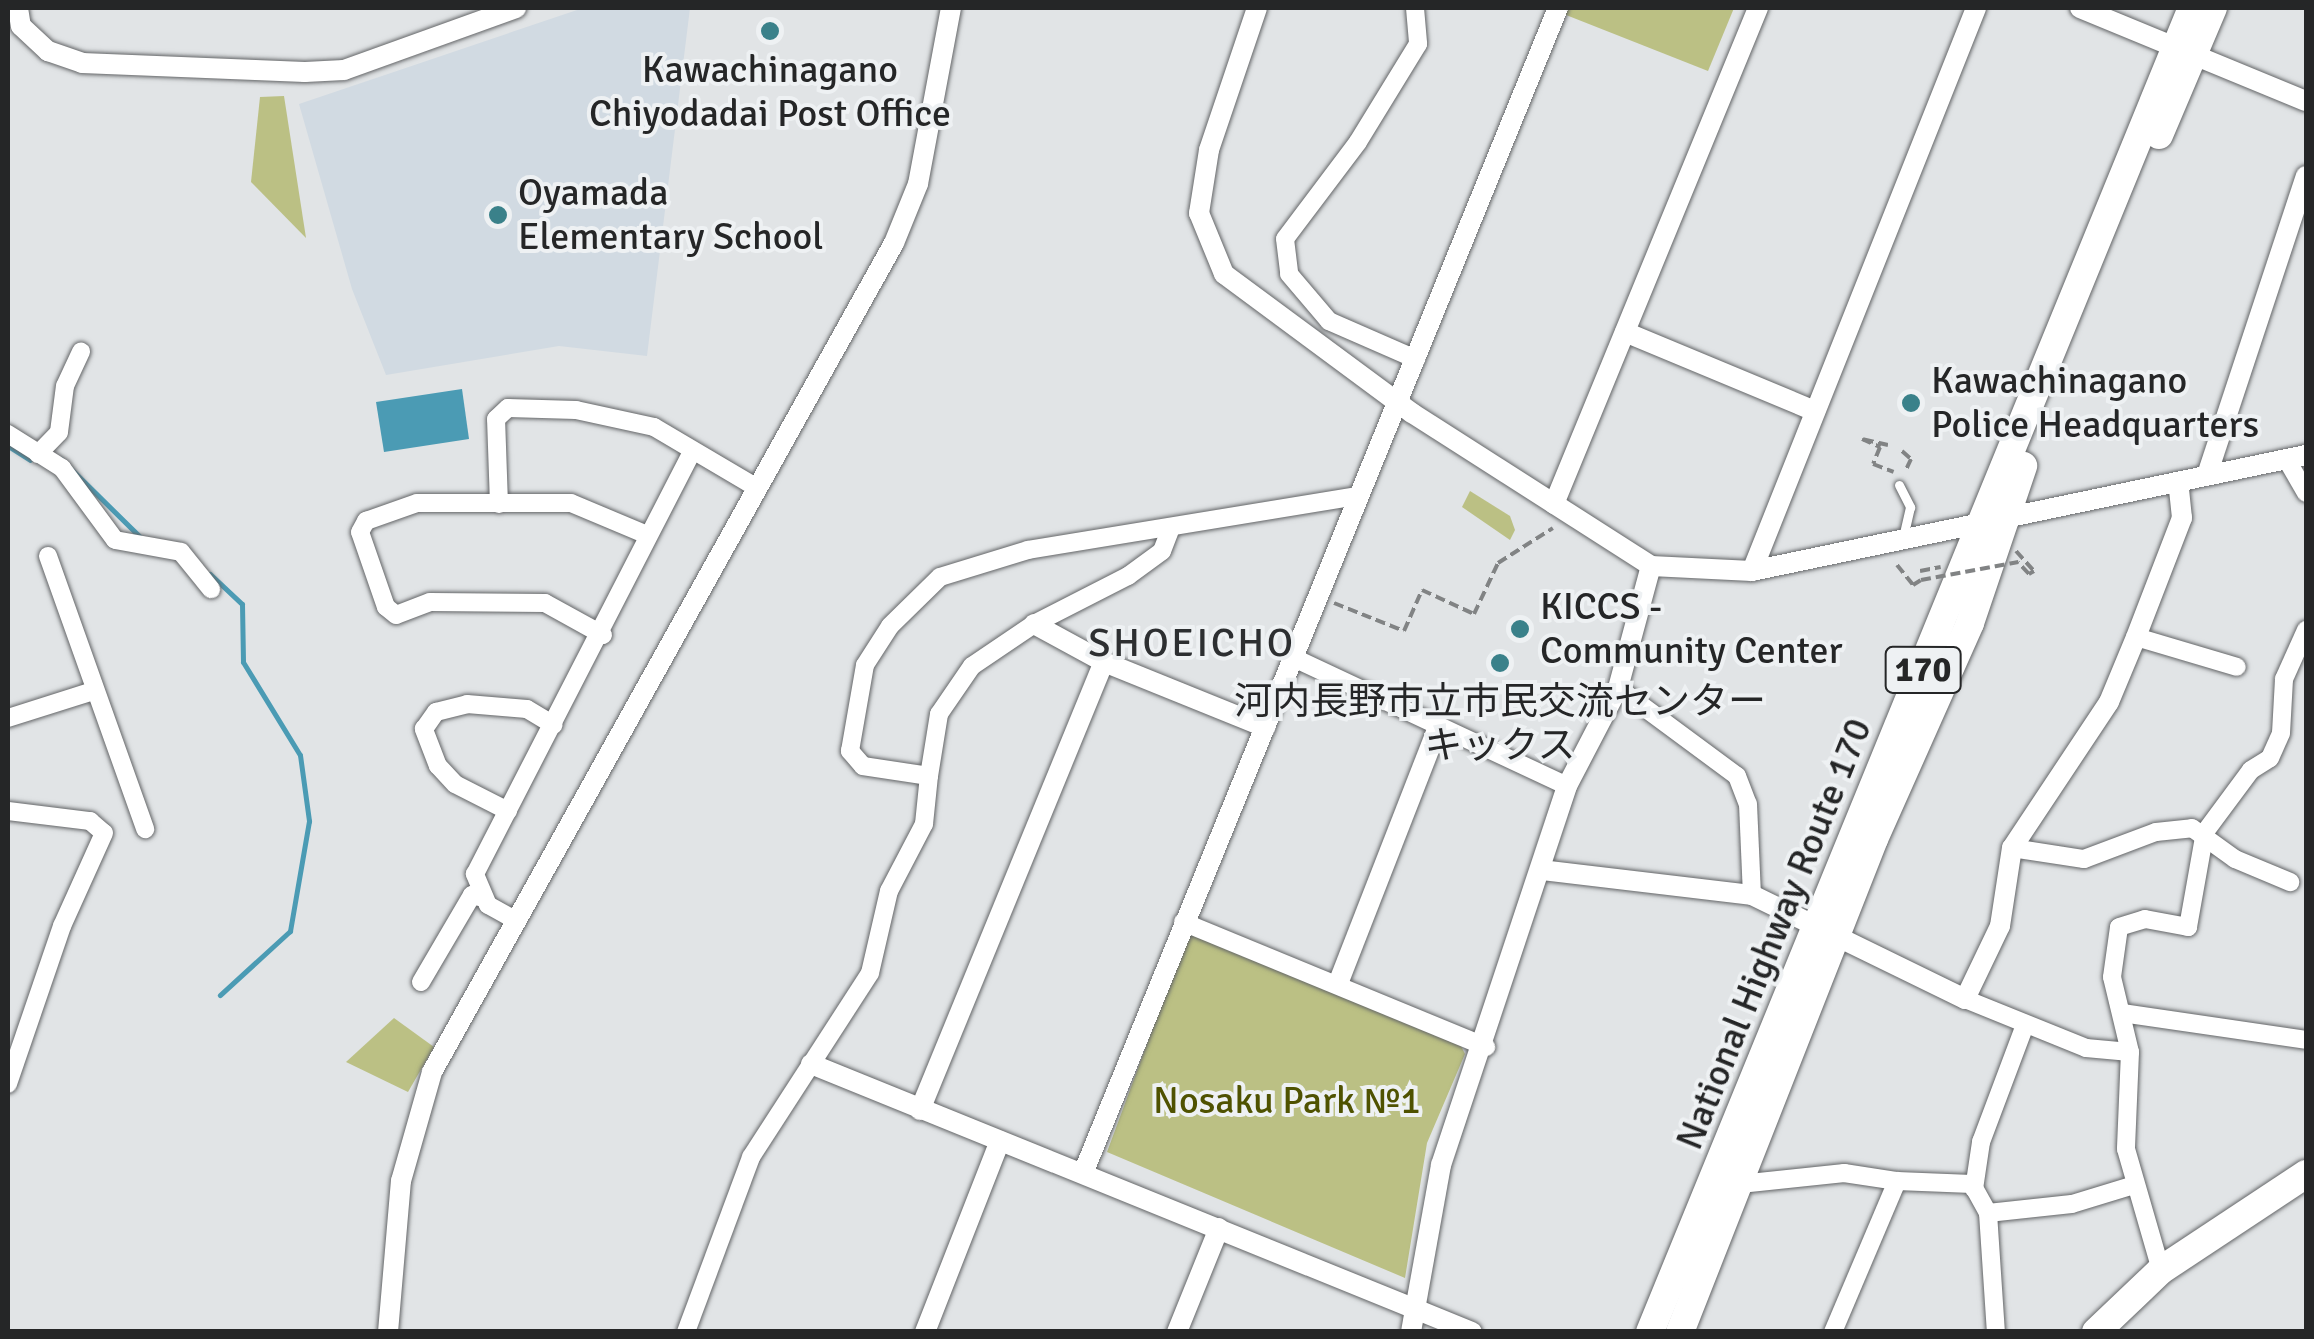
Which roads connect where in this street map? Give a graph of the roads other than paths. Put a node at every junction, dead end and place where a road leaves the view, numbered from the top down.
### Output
1 (18, 8) edge
2 (516, 8) edge
3 (951, 8) edge
4 (1257, 8) edge
5 (1415, 8) edge
6 (1558, 8) edge
7 (1758, 8) edge
8 (1976, 8) edge
9 (2080, 8) edge
10 (2192, 8) edge
11 (2213, 8) edge
12 (2185, 51) junction
13 (2306, 101) edge
14 (2306, 176) edge
15 (1625, 332) junction
16 (80, 352) dead end
17 (1416, 360) junction
18 (1399, 404) junction
19 (1814, 411) junction
20 (8, 434) edge
21 (692, 452) junction
22 (38, 454) junction
23 (2296, 458) edge
24 (2207, 475) junction
25 (1902, 480) road end
26 (2178, 482) junction
27 (757, 488) junction
28 (2306, 493) edge
29 (1357, 496) junction
30 (499, 504) junction
31 (1554, 504) junction
32 (1996, 522) junction
33 (1171, 528) junction
34 (647, 535) junction
35 (1903, 538) junction
36 (48, 556) dead end
37 (1651, 566) junction
38 (1752, 571) junction
39 (211, 589) dead end
40 (1034, 624) junction
41 (603, 635) junction
42 (2136, 637) junction
43 (2305, 637) edge
44 (1294, 658) junction
45 (1104, 662) junction
46 (2236, 667) dead end
47 (1618, 688) junction
48 (93, 691) junction
49 (8, 718) edge
50 (554, 726) junction
51 (1265, 726) junction
52 (1438, 728) junction
53 (929, 776) junction
54 (1567, 786) junction
55 (8, 811) edge
56 (508, 812) junction
57 (145, 830) dead end
58 (2205, 832) junction
59 (2012, 848) junction
60 (1542, 870) junction
61 (2290, 882) dead end
62 (1752, 895) junction
63 (484, 898) junction
64 (517, 920) junction
65 (1183, 922) junction
66 (1828, 932) junction
67 (1339, 981) junction
68 (422, 982) dead end
69 (1966, 999) junction
70 (2122, 1013) junction
71 (2025, 1025) junction
72 (2306, 1040) edge
73 (1486, 1046) junction
74 (2130, 1052) junction
75 (811, 1064) junction
76 (8, 1084) edge
77 (920, 1110) junction
78 (1000, 1140) junction
79 (1084, 1171) junction
80 (2306, 1174) edge
81 (1897, 1181) junction
82 (1740, 1184) junction
83 (2134, 1184) junction
84 (1974, 1189) junction
85 (1988, 1213) junction
86 (1219, 1228) junction
87 (2161, 1270) junction
88 (1420, 1310) junction
89 (388, 1332) edge
90 (686, 1332) edge
91 (925, 1332) edge
92 (1178, 1332) edge
93 (1411, 1332) edge
94 (1472, 1332) edge
95 (1650, 1332) edge
96 (1680, 1332) edge
97 (1833, 1332) edge
98 (1996, 1332) edge
99 (2096, 1332) edge

1 - 2 street
3 - 27 street
4 - 18 street
5 - 17 street
6 - 17 street
7 - 15 street
8 - 19 street
9 - 12 street
10 - 12 highway, National Highway Route 170 / 170
11 - 12 highway, National Highway Route 170 / 170
12 - 13 street
12 - 32 highway, National Highway Route 170 / 170
14 - 24 street
15 - 19 street
15 - 31 street
16 - 22 street
17 - 18 street
18 - 29 street
18 - 31 street
19 - 38 street
20 - 22 street
21 - 27 street
21 - 30 street
21 - 34 street
22 - 39 street
23 - 24 street
23 - 28 street
24 - 26 street
25 - 35 lane
26 - 32 street
26 - 42 street
27 - 64 street
29 - 33 street
29 - 44 street
30 - 34 street
30 - 41 street
31 - 37 street
32 - 35 street
32 - 66 highway, National Highway Route 170 / 170
33 - 40 street
33 - 53 street
34 - 41 street
35 - 38 street
36 - 48 street
37 - 38 street
37 - 47 street
40 - 45 street
40 - 53 street
41 - 50 street
42 - 46 street
42 - 59 street
43 - 58 street
44 - 51 street
44 - 52 street
45 - 51 street
45 - 77 street
47 - 54 street
47 - 62 street
48 - 49 street
48 - 57 street
50 - 56 street
50 - 56 street
51 - 65 street
52 - 54 street
52 - 67 street
53 - 75 street
54 - 60 street
55 - 76 street
56 - 63 street
58 - 59 street
58 - 61 street
58 - 70 street
59 - 69 street
60 - 62 street
60 - 73 street
62 - 66 street
63 - 64 street
63 - 68 street
64 - 89 street
65 - 67 street
65 - 79 street
66 - 69 street
66 - 82 highway, National Highway Route 170 / 170
66 - 95 highway, National Highway Route 170 / 170
67 - 73 street
69 - 71 street
70 - 72 street
70 - 74 street
71 - 74 street
71 - 84 street
73 - 88 street
74 - 83 street
75 - 77 street
75 - 90 street
77 - 78 street
78 - 79 street
78 - 91 street
79 - 86 street
80 - 87 highway
81 - 82 street
81 - 84 street
81 - 97 street
82 - 96 highway, National Highway Route 170 / 170
83 - 85 street
83 - 87 street
84 - 85 street
85 - 98 street
86 - 88 street
86 - 92 street
87 - 99 highway
88 - 93 street
88 - 94 street

